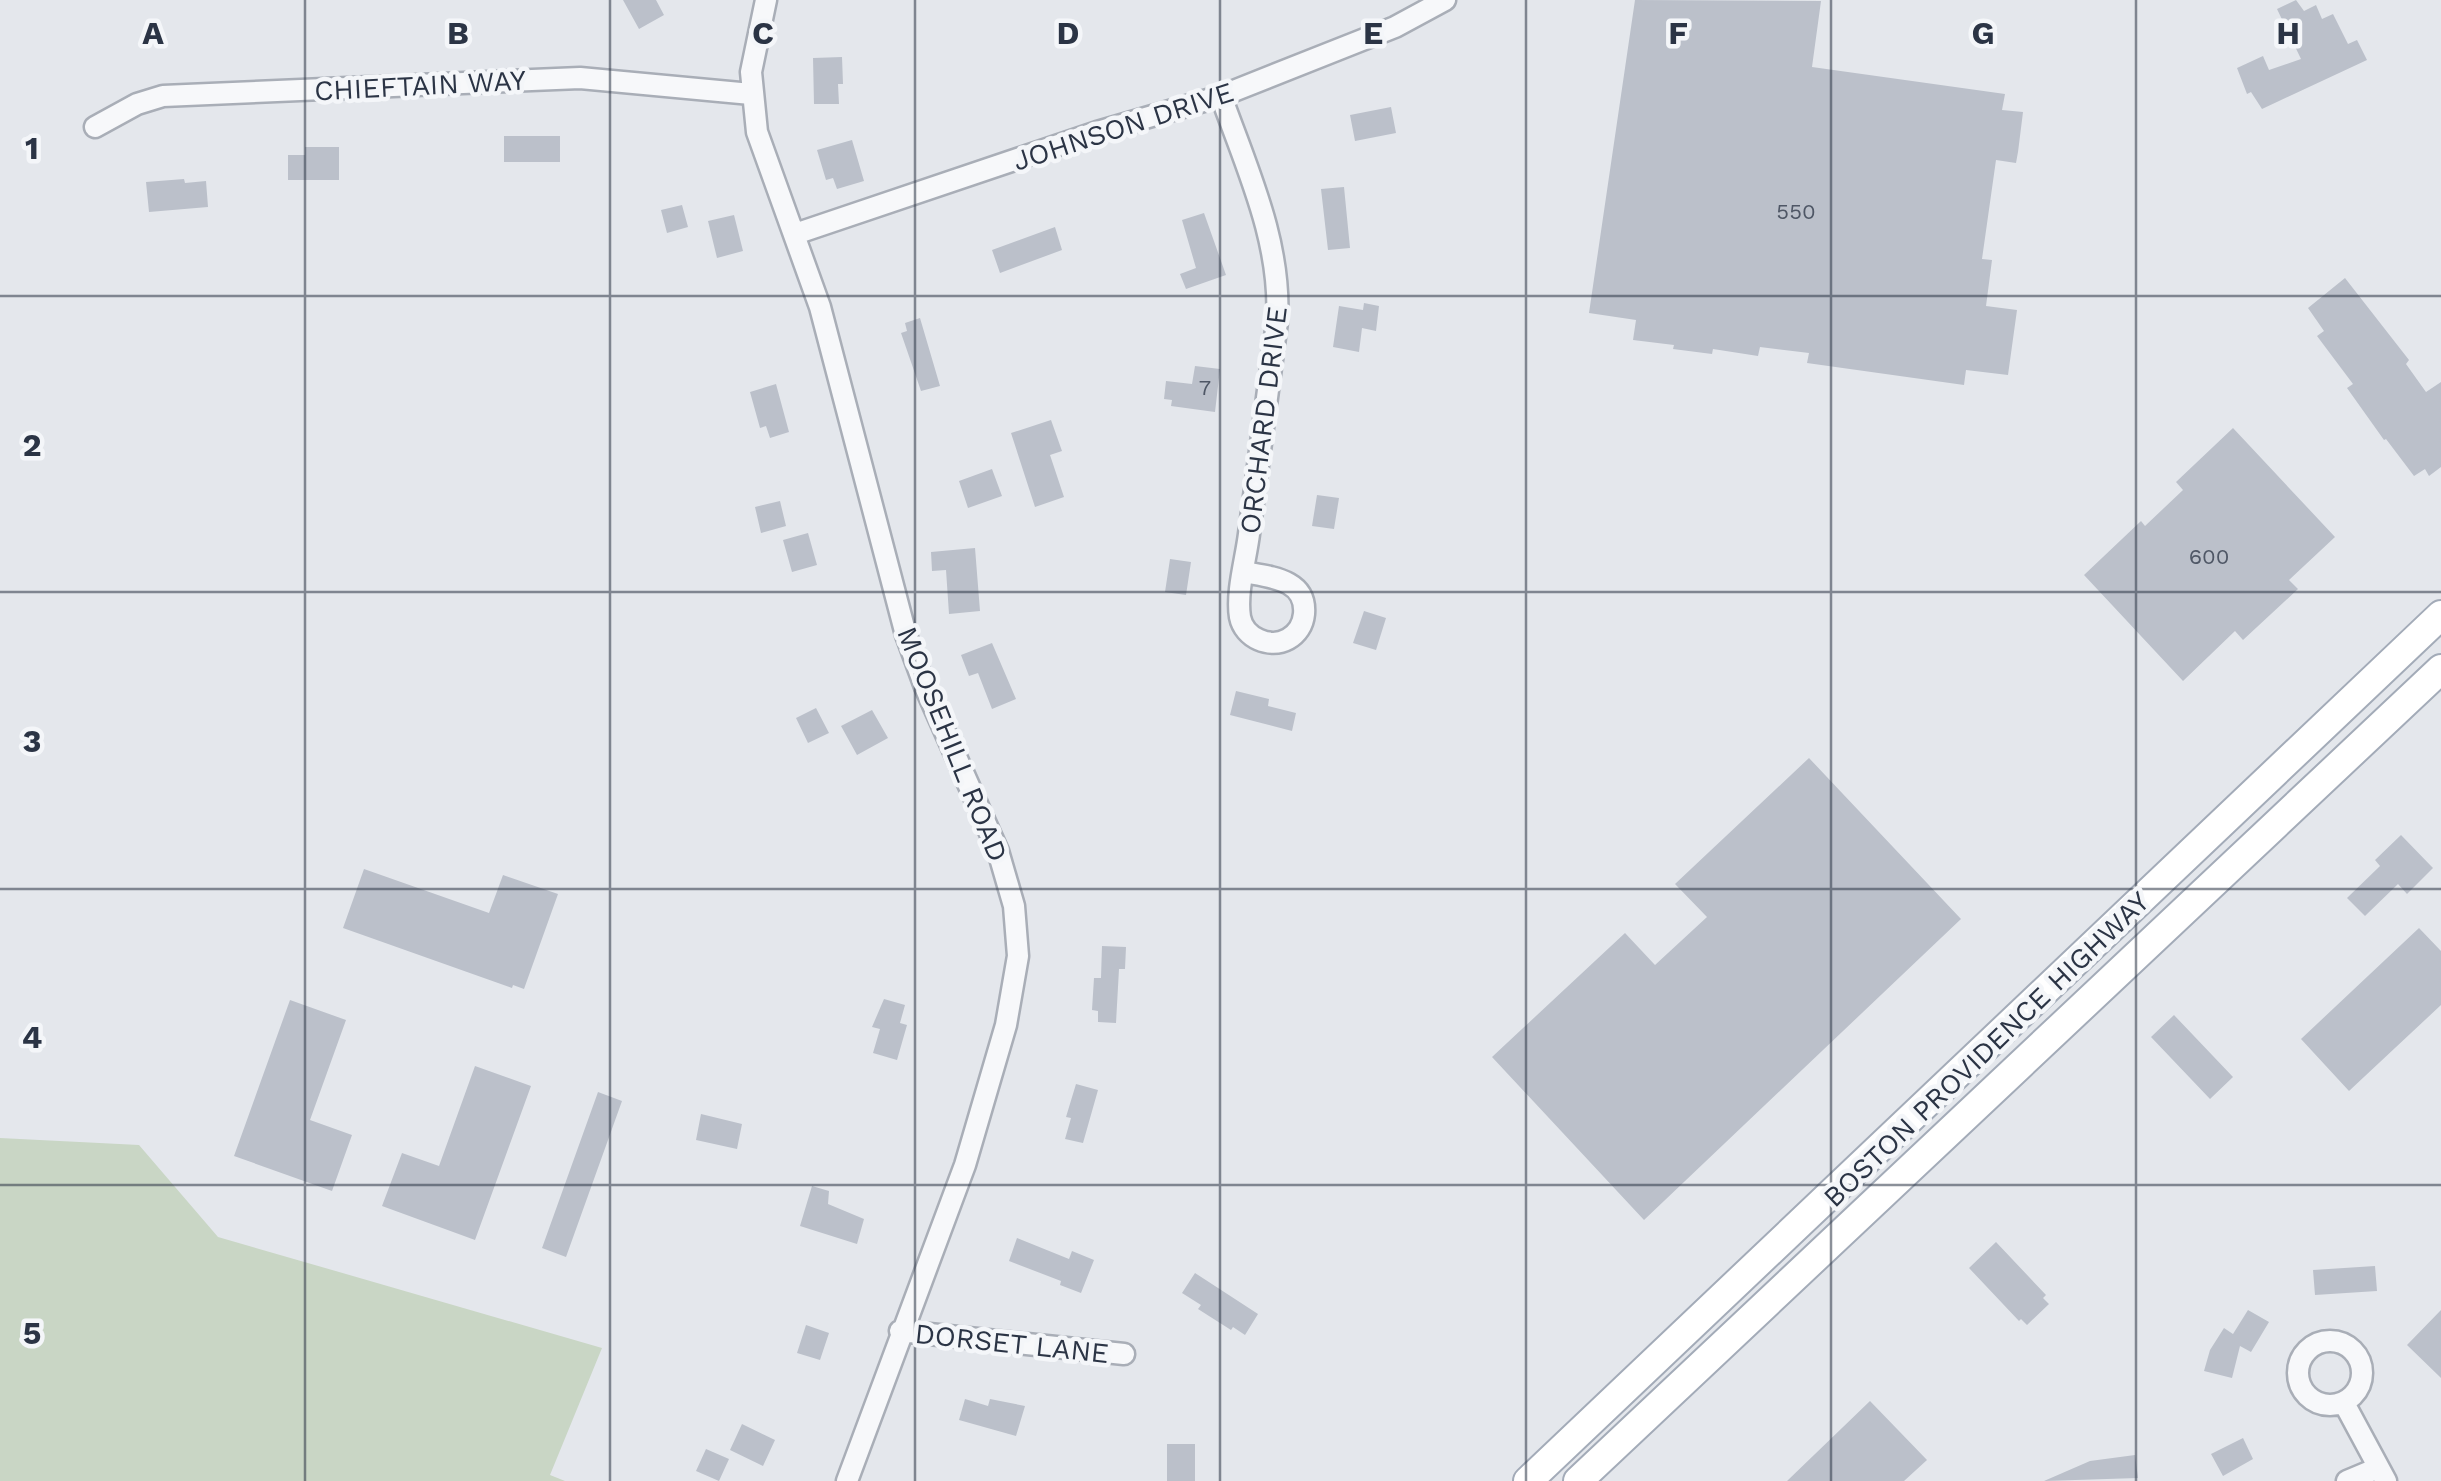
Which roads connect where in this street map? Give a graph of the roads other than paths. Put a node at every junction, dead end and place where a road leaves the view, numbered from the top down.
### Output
1 (766, 0) edge
2 (1445, 0) edge
3 (751, 94) junction
4 (1222, 96) junction
5 (95, 127) dead end
6 (794, 234) junction
7 (1244, 572) dead end
8 (2441, 615) edge
9 (2441, 668) edge
10 (900, 1331) junction
11 (1124, 1354) dead end
12 (2344, 1403) dead end
13 (2382, 1474) edge
14 (847, 1481) edge
15 (1528, 1481) edge
16 (1578, 1481) edge
17 (2348, 1481) edge

1 - 3 street, MOOSEHILL ROAD
2 - 4 street, JOHNSON DRIVE
3 - 5 street, CHIEFTAIN WAY
3 - 6 street, MOOSEHILL ROAD
4 - 6 street, JOHNSON DRIVE
4 - 7 street, ORCHARD DRIVE
6 - 10 street, MOOSEHILL ROAD
8 - 15 main road, BOSTON PROVIDENCE HIGHWAY
9 - 16 main road, BOSTON PROVIDENCE HIGHWAY
10 - 11 street, DORSET LANE
10 - 14 street, MOOSEHILL ROAD
12 - 13 street
13 - 17 street

